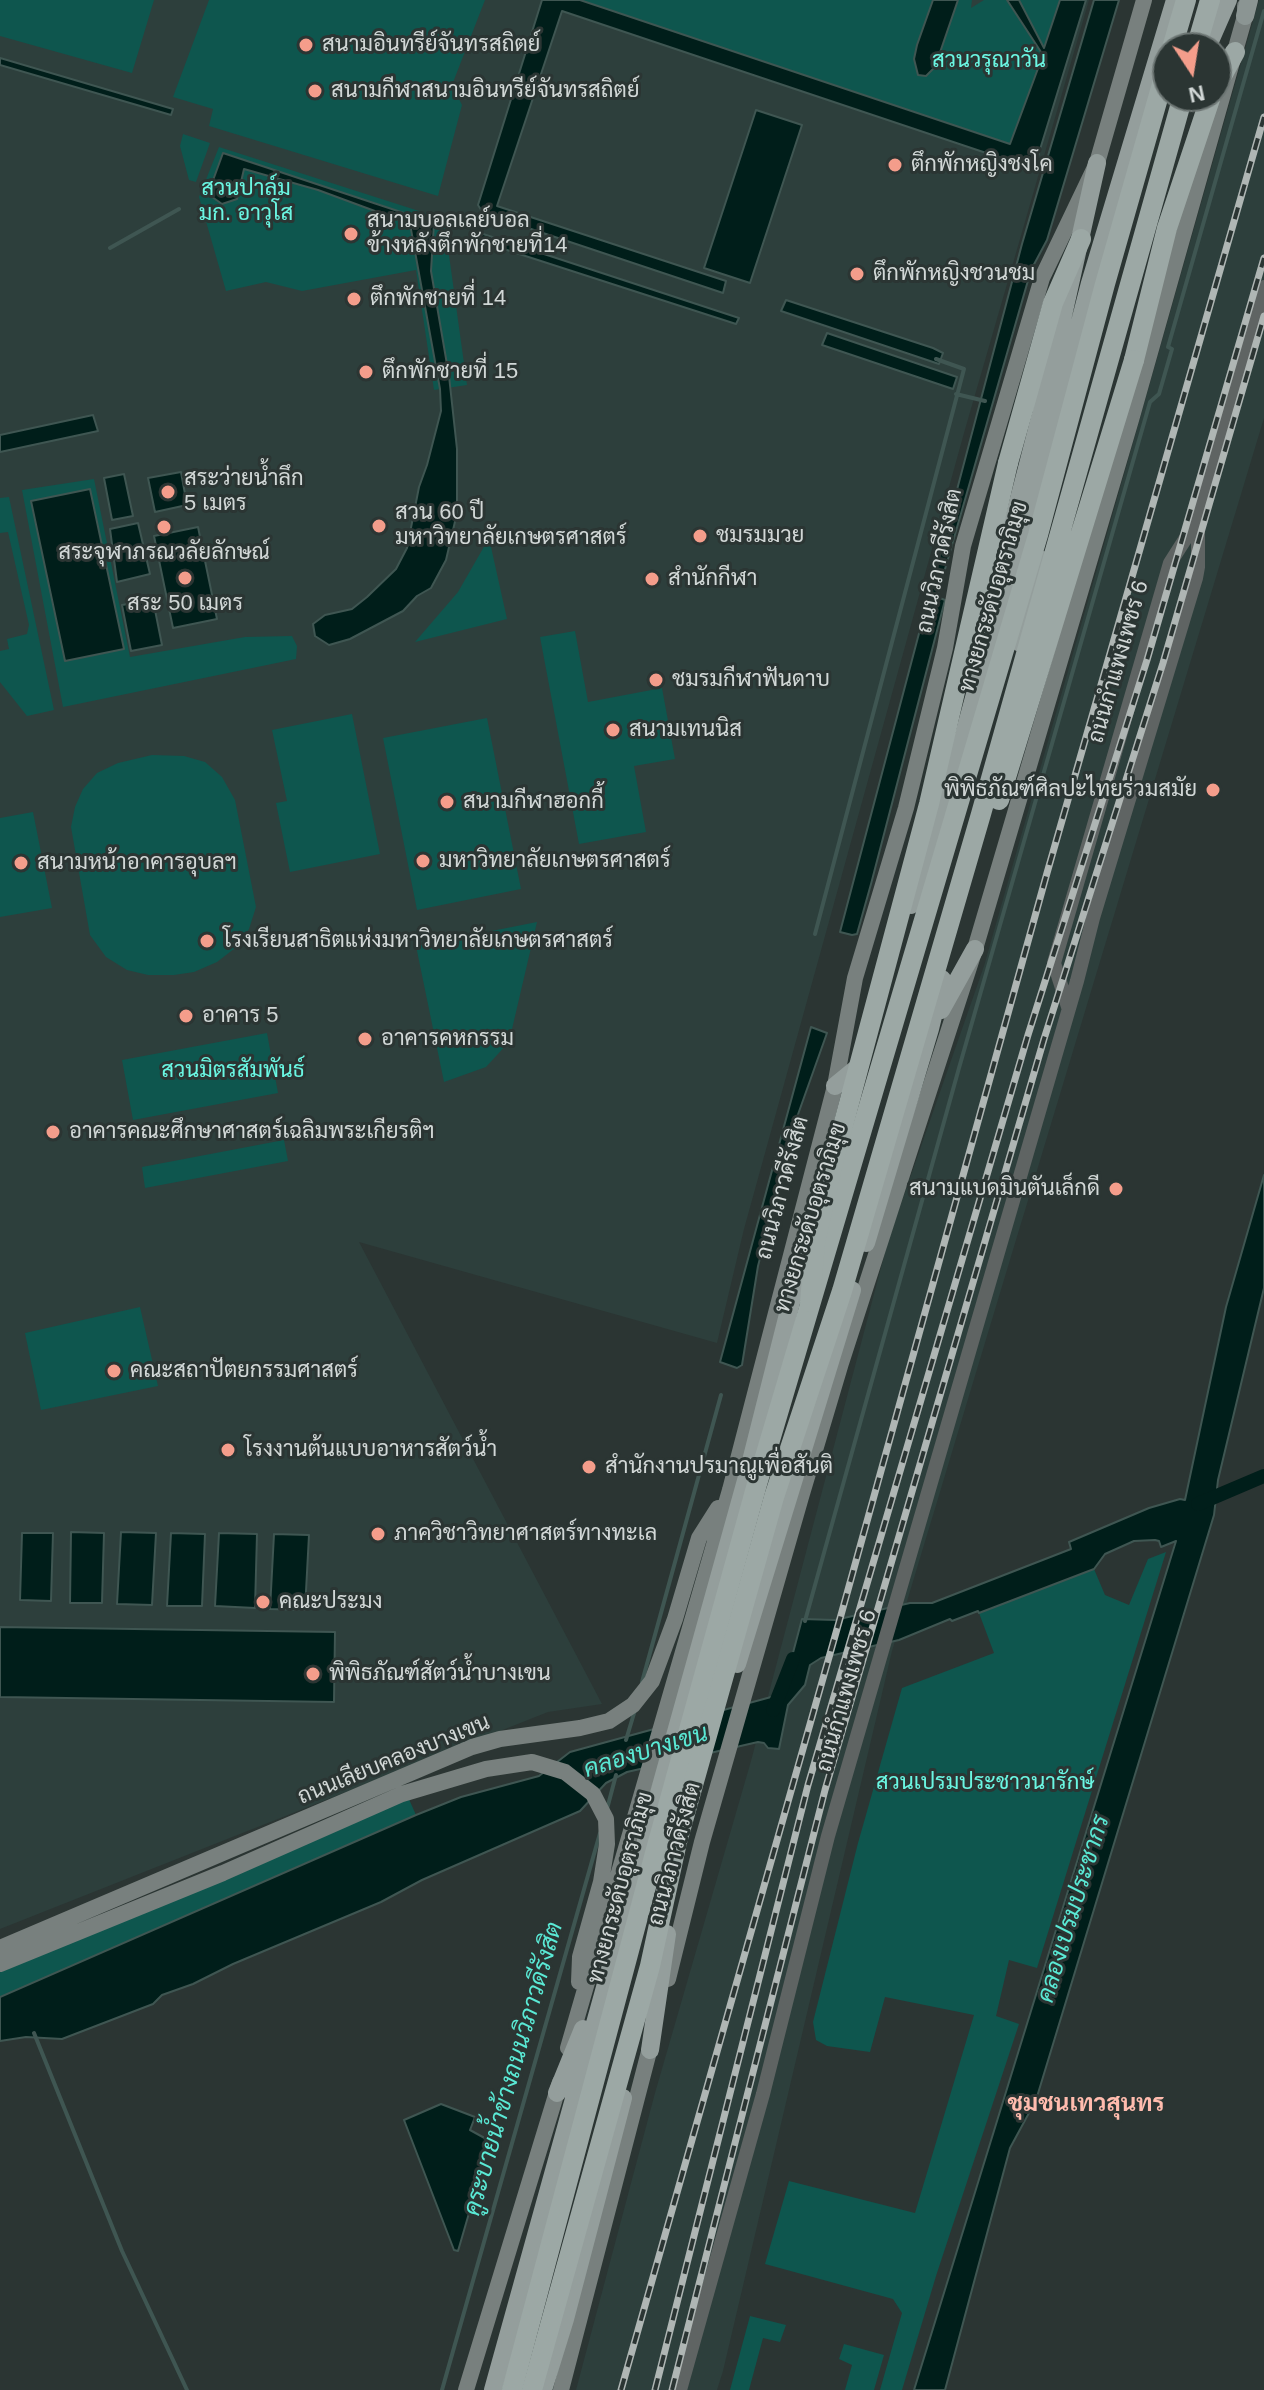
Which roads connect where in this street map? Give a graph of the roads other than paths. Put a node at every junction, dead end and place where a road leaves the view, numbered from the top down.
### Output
1 (1144, 0) edge
2 (1175, 0) edge
3 (1186, 0) edge
4 (1210, 0) edge
5 (1219, 0) edge
6 (1228, 0) edge
7 (1246, 5) edge
8 (1177, 32) edge
9 (1201, 32) edge
10 (1211, 32) edge
11 (1214, 32) edge
12 (1235, 52) junction
13 (1232, 58) edge
14 (1154, 112) edge
15 (1178, 112) edge
16 (1187, 112) edge
17 (1206, 112) edge
18 (1097, 163) junction
19 (1081, 239) junction
20 (1264, 287) edge
21 (1198, 519) junction
22 (1000, 603) junction
23 (975, 949) junction
24 (1068, 1007) junction
25 (930, 1029) junction
26 (857, 1068) junction
27 (835, 1086) junction
28 (842, 1291) junction
29 (810, 1302) junction
30 (730, 1490) junction
31 (740, 1684) junction
32 (676, 1702) junction
33 (719, 1756) junction
34 (667, 1934) junction
35 (0, 1948) edge
36 (614, 1952) junction
37 (0, 1964) edge
38 (578, 2012) junction
39 (650, 2050) junction
40 (557, 2093) junction
41 (483, 2339) junction
42 (466, 2390) edge
43 (473, 2390) edge
44 (493, 2390) edge
45 (512, 2390) edge
46 (532, 2390) edge
47 (543, 2390) edge
48 (560, 2390) edge
49 (680, 2390) edge

1 - 18 main road, ถนนวิภาวดีรังสิต
2 - 22 highway, ถนนวิภาวดีรังสิต
3 - 8 highway
4 - 9 highway
5 - 10 highway
6 - 11 highway
7 - 12 main road, ถนนวิภาวดีรังสิต
12 - 13 highway
12 - 23 main road, ถนนวิภาวดีรังสิต
14 - 29 highway, ทางยกระดับอุตราภิมุข, bridge
15 - 28 highway, ทางยกระดับอุตราภิมุข, bridge
16 - 25 highway, ถนนวิภาวดีรังสิต
17 - 28 highway, bridge
18 - 19 highway
18 - 27 main road, ถนนวิภาวดีรังสิต
19 - 22 highway
19 - 29 highway, bridge
20 - 21 street, ถนนกำแพงเพชร 6
21 - 24 street, ถนนกำแพงเพชร 6
21 - 24 street, ถนนกำแพงเพชร 6
22 - 26 highway, ถนนวิภาวดีรังสิต
23 - 25 highway
23 - 31 main road, ถนนวิภาวดีรังสิต
24 - 49 street, ถนนกำแพงเพชร 6
25 - 31 highway, ถนนวิภาวดีรังสิต
26 - 27 highway
26 - 32 highway, ถนนวิภาวดีรังสิต
27 - 30 main road, ถนนวิภาวดีรังสิต
28 - 46 highway, ทางยกระดับอุตราภิมุข, bridge
29 - 45 highway, ทางยกระดับอุตราภิมุข
30 - 32 main road, ถนนวิภาวดีรังสิต
30 - 35 main road, ถนนเลียบคลองบางเขน
31 - 33 highway, ถนนวิภาวดีรังสิต
32 - 36 highway, ถนนวิภาวดีรังสิต
32 - 38 main road, ถนนวิภาวดีรังสิต
33 - 34 highway, ถนนวิภาวดีรังสิต
33 - 39 main road, ถนนวิภาวดีรังสิต
34 - 39 highway
34 - 47 highway, ถนนวิภาวดีรังสิต
36 - 40 highway
36 - 44 highway, ถนนวิภาวดีรังสิต
37 - 38 main road, ถนนเลียบคลองบางเขน
38 - 40 main road, ถนนวิภาวดีรังสิต
39 - 48 main road, ถนนวิภาวดีรังสิต
40 - 41 main road, ถนนวิภาวดีรังสิต
41 - 42 main road, ถนนวิภาวดีรังสิต
41 - 43 main road

